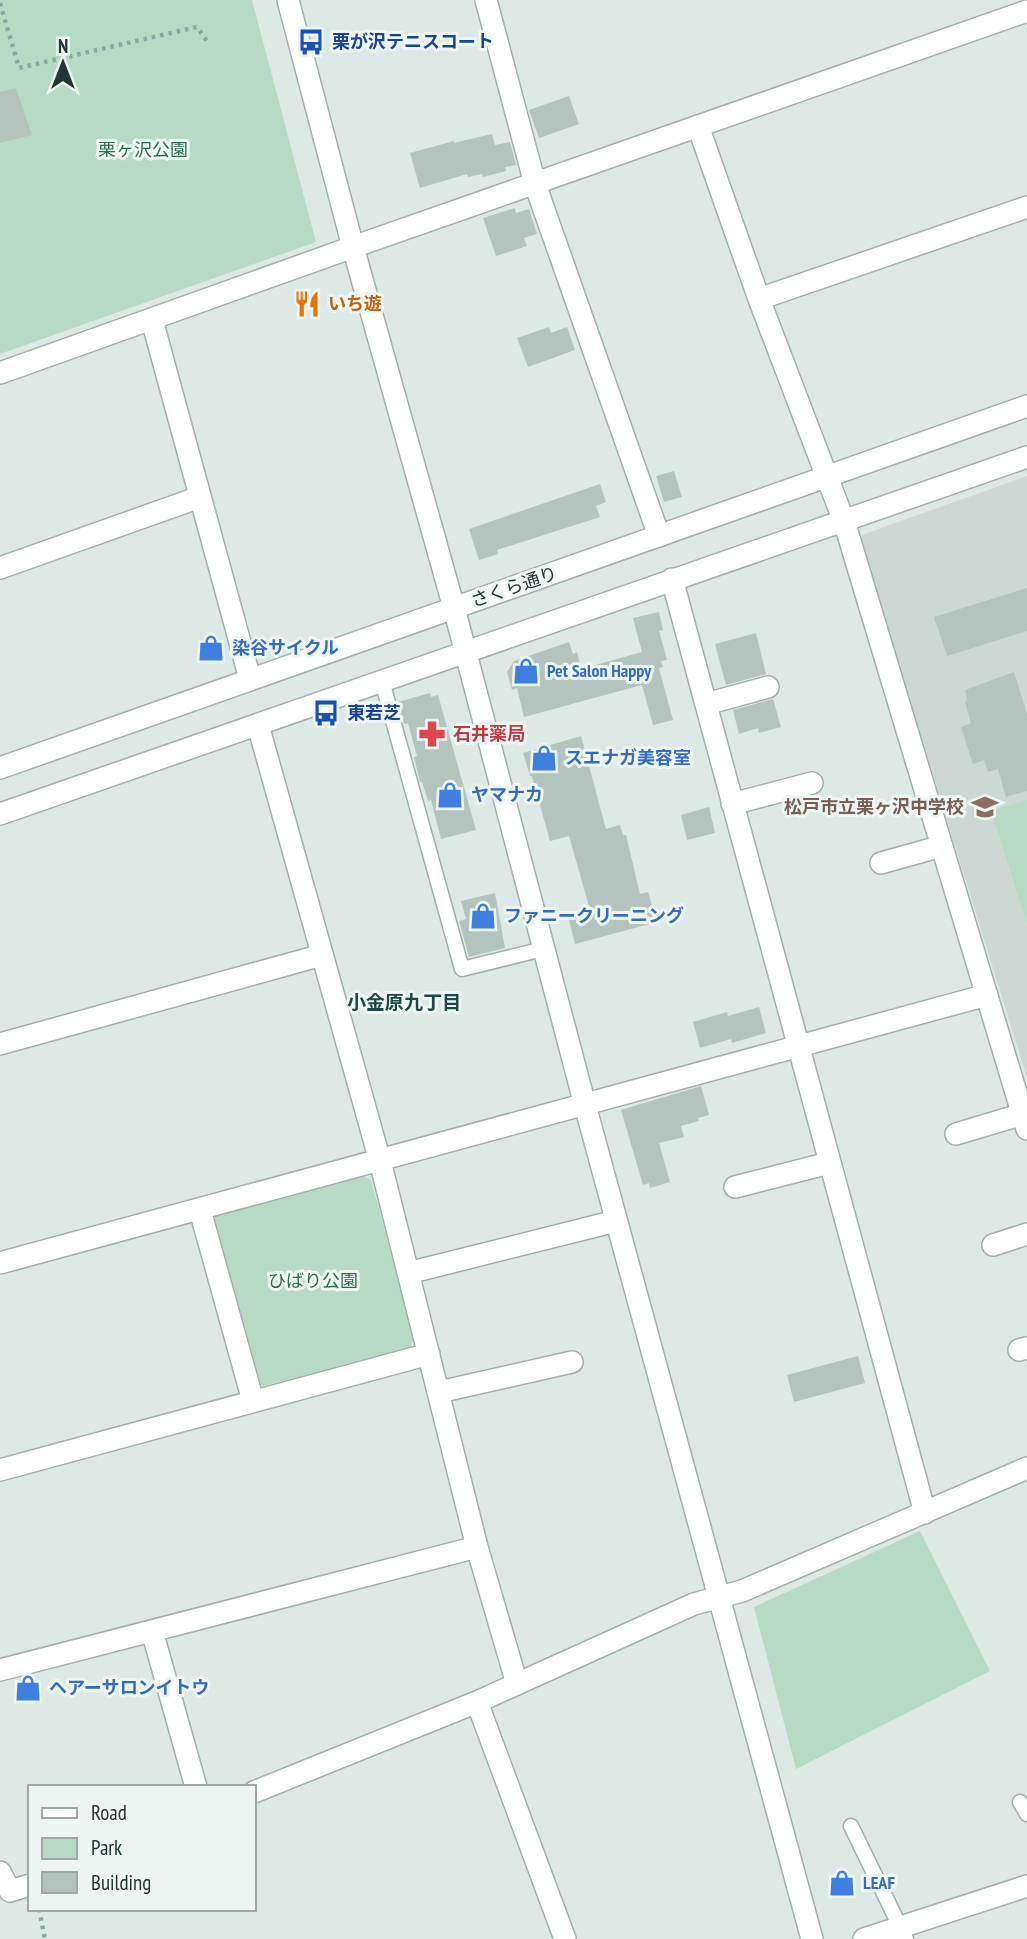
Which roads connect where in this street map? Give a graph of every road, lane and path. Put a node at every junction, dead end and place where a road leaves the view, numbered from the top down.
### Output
1 (288, 0) edge
2 (491, 2) edge
3 (0, 3) edge
4 (1027, 11) edge
5 (209, 44) dead end
6 (698, 126) junction
7 (535, 184) junction
8 (1027, 207) edge
9 (353, 247) junction
10 (759, 299) junction
11 (152, 320) junction
12 (0, 373) edge
13 (1027, 406) edge
14 (1027, 457) edge
15 (827, 477) junction
16 (200, 497) junction
17 (844, 521) junction
18 (659, 536) junction
19 (0, 568) edge
20 (672, 579) junction
21 (454, 608) junction
22 (465, 651) junction
23 (250, 679) junction
24 (382, 681) junction
25 (768, 687) dead end
26 (706, 704) junction
27 (258, 725) junction
28 (0, 768) edge
29 (811, 783) dead end
30 (732, 804) junction
31 (0, 814) edge
32 (942, 846) junction
33 (881, 863) dead end
34 (543, 948) junction
35 (322, 955) junction
36 (987, 995) junction
37 (0, 1044) edge
38 (798, 1047) junction
39 (585, 1105) junction
40 (1025, 1122) edge
41 (956, 1134) dead end
42 (380, 1161) junction
43 (829, 1163) junction
44 (735, 1187) dead end
45 (200, 1210) junction
46 (616, 1221) junction
47 (1027, 1234) edge
48 (993, 1245) dead end
49 (0, 1263) edge
50 (408, 1273) junction
51 (429, 1353) junction
52 (572, 1362) dead end
53 (439, 1392) junction
54 (253, 1401) junction
55 (1027, 1468) edge
56 (0, 1470) edge
57 (925, 1513) junction
58 (477, 1547) junction
59 (718, 1597) junction
60 (152, 1631) junction
61 (0, 1670) edge
62 (517, 1684) junction
63 (477, 1702) junction
64 (195, 1785) edge
65 (256, 1791) edge
66 (851, 1826) dead end
67 (0, 1872) edge
68 (28, 1886) edge
69 (1027, 1886) edge
70 (40, 1911) edge
71 (904, 1933) edge
72 (45, 1939) edge
73 (565, 1939) edge
74 (812, 1939) edge
75 (864, 1939) edge

1 - 9 street
2 - 7 street
3 - 5 path
4 - 6 street
6 - 7 street
6 - 10 street
7 - 9 street
7 - 18 street
8 - 10 street
9 - 11 street
9 - 21 street
10 - 15 street
11 - 12 street
11 - 16 street
13 - 15 street, さくら通り
14 - 17 street
15 - 17 street
15 - 18 street, さくら通り
16 - 19 street
16 - 23 street
17 - 20 street
17 - 32 street
18 - 21 street, さくら通り
20 - 22 street
20 - 26 street
21 - 22 street
21 - 23 street, さくら通り
22 - 24 street
22 - 34 street
23 - 28 street, さくら通り
24 - 27 street
24 - 34 lane
25 - 26 street
26 - 30 street
27 - 31 street
27 - 35 street
29 - 30 street
30 - 38 street
32 - 33 street
32 - 36 street
34 - 39 street
35 - 37 street
35 - 42 street
36 - 38 street
36 - 40 street
38 - 39 street
38 - 43 street
39 - 42 street
39 - 46 street
40 - 41 street
42 - 45 street
42 - 50 street
43 - 44 street
43 - 57 street
45 - 49 street
45 - 54 street
46 - 50 street
46 - 59 street
47 - 48 street
50 - 51 street
51 - 53 street
51 - 54 street
52 - 53 street
53 - 58 street
54 - 56 street
55 - 57 street
57 - 59 street
58 - 60 street
58 - 62 street
59 - 62 street
59 - 74 street
60 - 61 street
60 - 64 street
62 - 63 street
63 - 65 street
63 - 73 street
66 - 71 lane
67 - 68 street
69 - 71 street
70 - 72 path
71 - 75 street

